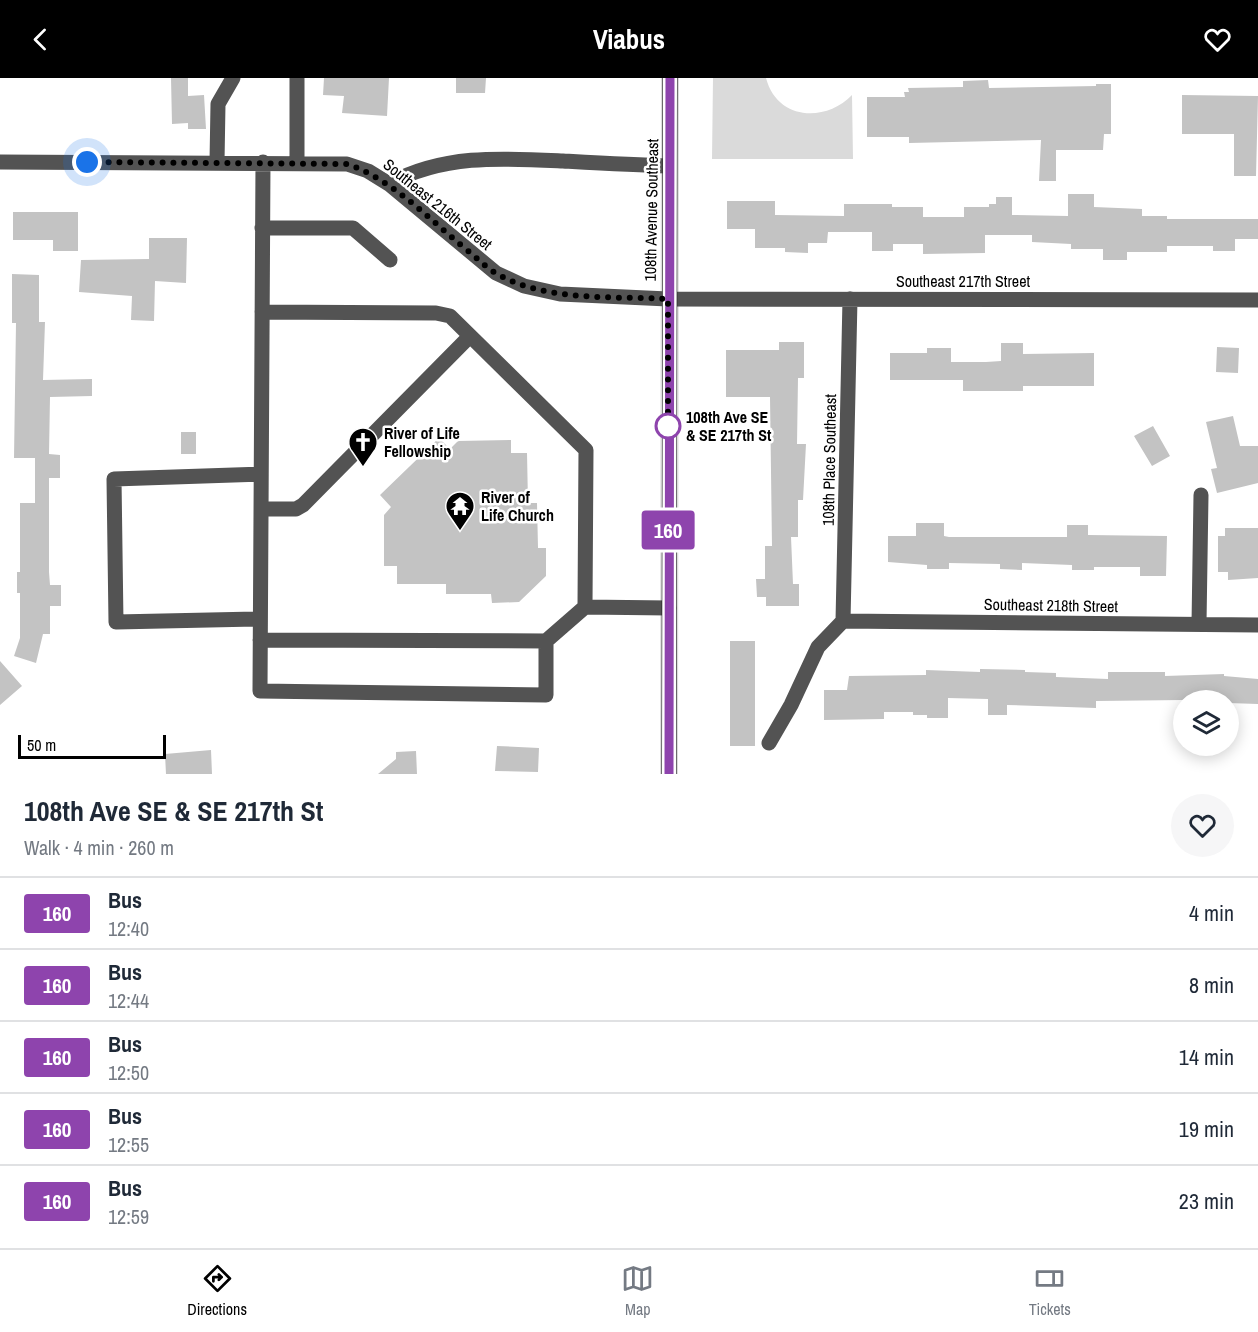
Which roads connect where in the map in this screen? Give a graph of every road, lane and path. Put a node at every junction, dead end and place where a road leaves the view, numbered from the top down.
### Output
1 (233, 78) edge
2 (297, 78) edge
3 (670, 78) edge
4 (0, 162) edge
5 (217, 162) junction
6 (263, 162) junction
7 (297, 162) junction
8 (669, 166) junction
9 (389, 184) junction
10 (262, 228) junction
11 (390, 260) dead end
12 (668, 299) junction
13 (850, 299) junction
14 (1258, 300) edge
15 (262, 312) junction
16 (471, 336) junction
17 (261, 474) junction
18 (1201, 495) dead end
19 (261, 508) junction
20 (585, 607) junction
21 (669, 608) junction
22 (260, 619) junction
23 (843, 621) junction
24 (1199, 624) junction
25 (1258, 625) edge
26 (260, 640) junction
27 (546, 641) junction
28 (769, 743) dead end
29 (669, 774) edge

1 - 5 street
2 - 7 street
3 - 8 main road, 108th Avenue Southeast
4 - 5 street, Southeast 216th Street
5 - 6 street, Southeast 216th Street
6 - 7 street, Southeast 216th Street
6 - 10 street
7 - 9 street, Southeast 216th Street
8 - 9 street
8 - 12 main road, 108th Avenue Southeast
9 - 12 street, Southeast 216th Street
10 - 11 street
10 - 15 street
12 - 13 street, Southeast 217th Street
12 - 21 main road, 108th Avenue Southeast
13 - 14 street, Southeast 217th Street
13 - 23 street, 108th Place Southeast
15 - 16 street
15 - 17 street
16 - 19 street
16 - 20 street
17 - 19 street
17 - 22 street
18 - 24 street
19 - 22 street
20 - 21 street
20 - 27 street
21 - 29 main road, 108th Avenue Southeast
22 - 26 street
23 - 24 street, Southeast 218th Street
23 - 28 street
24 - 25 street, Southeast 218th Street
26 - 27 street
26 - 27 street

